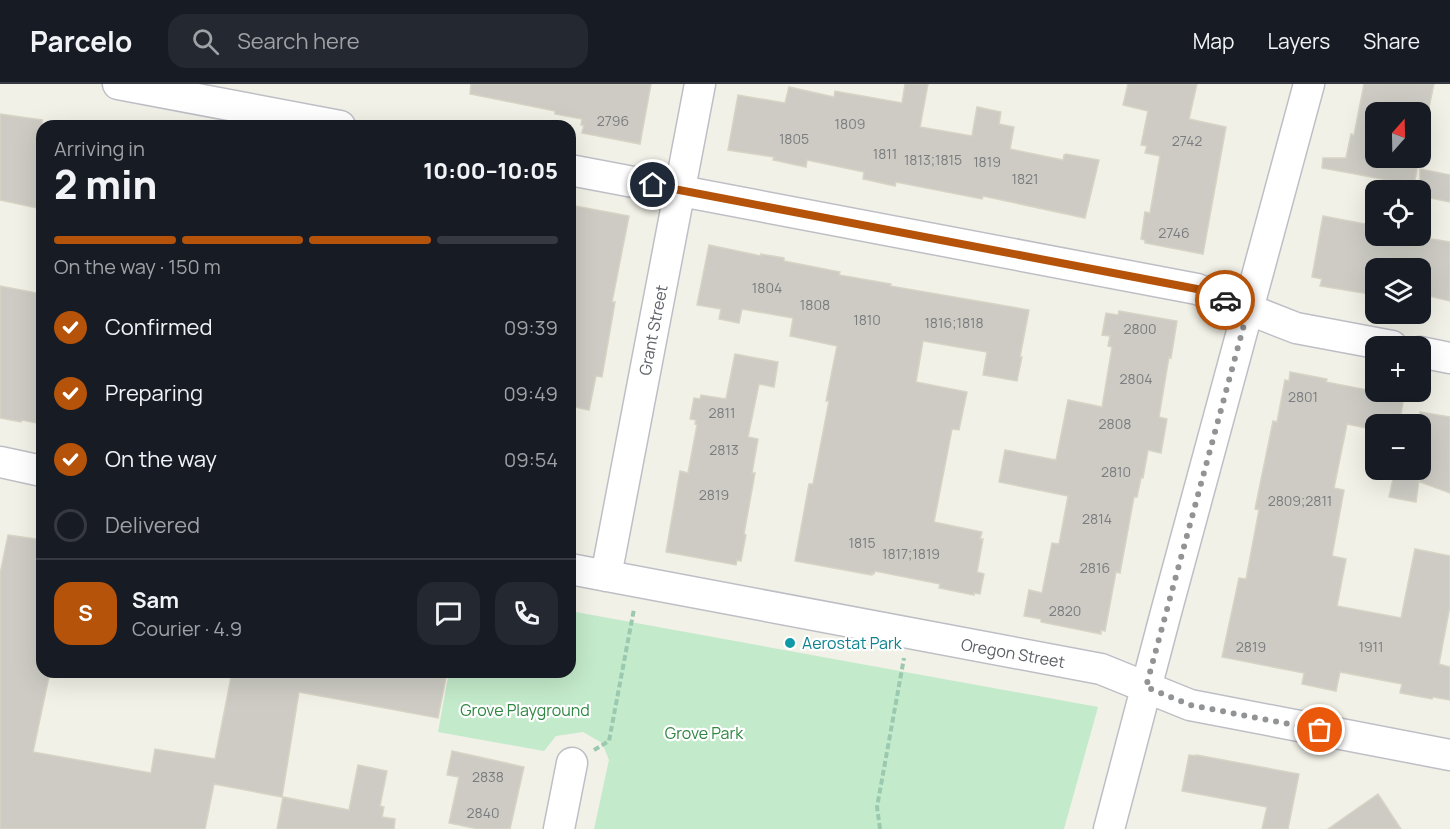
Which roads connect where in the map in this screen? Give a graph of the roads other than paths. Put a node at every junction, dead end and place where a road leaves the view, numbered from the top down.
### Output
1 (118, 84) edge
2 (700, 84) edge
3 (1309, 84) edge
4 (308, 120) edge
5 (576, 171) edge
6 (679, 190) junction
7 (1248, 310) junction
8 (1365, 341) edge
9 (1431, 354) edge
10 (1450, 358) edge
11 (0, 462) edge
12 (36, 470) edge
13 (576, 570) edge
14 (621, 579) junction
15 (1146, 687) junction
16 (1450, 755) edge
17 (572, 764) road end
18 (559, 829) edge
19 (1109, 829) edge

1 - 4 street
2 - 6 street, Grant Street
3 - 7 street
5 - 6 street
6 - 7 street
6 - 14 street, Grant Street
7 - 8 street
7 - 15 street
9 - 10 street
11 - 12 street
13 - 14 street, Oregon Street
14 - 15 street, Oregon Street
15 - 16 street, Oregon Street
15 - 19 street
17 - 18 street

